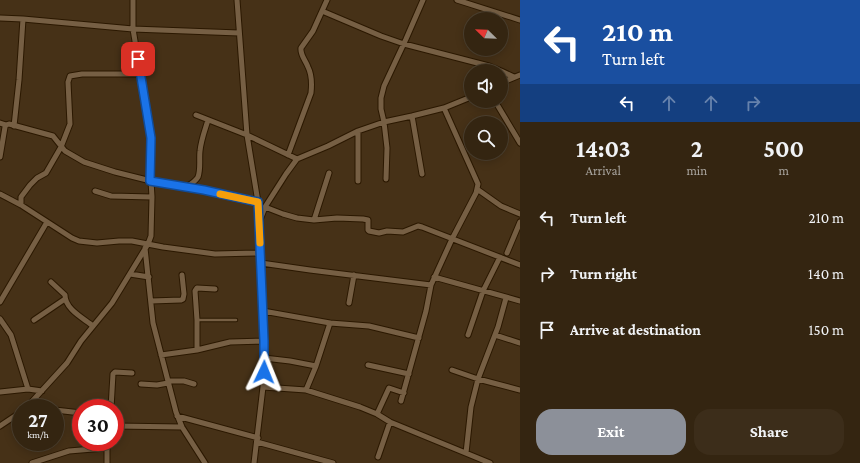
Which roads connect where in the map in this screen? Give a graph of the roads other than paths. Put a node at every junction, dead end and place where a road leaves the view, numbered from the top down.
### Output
1 (133, 0) edge
2 (237, 0) edge
3 (327, 0) edge
4 (423, 0) edge
5 (457, 0) edge
6 (481, 0) edge
7 (479, 6) junction
8 (322, 11) junction
9 (0, 18) edge
10 (23, 19) junction
11 (520, 20) edge
12 (133, 29) junction
13 (239, 33) junction
14 (404, 44) junction
15 (481, 64) edge
16 (140, 74) junction
17 (508, 74) edge
18 (520, 75) edge
19 (514, 77) junction
20 (508, 80) edge
21 (464, 100) edge
22 (444, 108) junction
23 (499, 108) edge
24 (196, 115) dead end
25 (412, 116) junction
26 (208, 120) junction
27 (384, 122) junction
28 (0, 123) edge
29 (6, 125) junction
30 (14, 126) junction
31 (358, 131) junction
32 (247, 135) junction
33 (520, 143) edge
34 (61, 147) junction
35 (288, 155) junction
36 (0, 157) edge
37 (297, 159) junction
38 (329, 173) dead end
39 (422, 174) dead end
40 (386, 179) dead end
41 (150, 181) junction
42 (358, 181) dead end
43 (186, 187) junction
44 (477, 189) junction
45 (96, 191) dead end
46 (0, 194) edge
47 (152, 197) junction
48 (258, 202) junction
49 (21, 205) junction
50 (265, 207) junction
51 (520, 214) edge
52 (314, 220) junction
53 (48, 222) junction
54 (259, 222) junction
55 (520, 222) edge
56 (452, 239) junction
57 (147, 246) junction
58 (260, 253) junction
59 (507, 253) dead end
60 (500, 257) junction
61 (261, 263) junction
62 (520, 265) edge
63 (130, 274) junction
64 (182, 275) dead end
65 (354, 275) junction
66 (149, 277) junction
67 (434, 277) junction
68 (51, 282) dead end
69 (431, 285) junction
70 (215, 290) dead end
71 (483, 291) junction
72 (506, 298) junction
73 (65, 299) junction
74 (520, 301) edge
75 (0, 302) edge
76 (151, 302) junction
77 (349, 303) dead end
78 (263, 311) junction
79 (0, 319) edge
80 (34, 320) dead end
81 (197, 320) junction
82 (236, 320) dead end
83 (330, 323) junction
84 (94, 326) junction
85 (468, 335) dead end
86 (495, 335) junction
87 (419, 338) junction
88 (264, 341) junction
89 (520, 343) edge
90 (197, 350) junction
91 (161, 355) junction
92 (264, 358) junction
93 (368, 365) dead end
94 (316, 366) junction
95 (452, 370) dead end
96 (132, 373) dead end
97 (409, 374) junction
98 (478, 379) junction
99 (168, 382) junction
100 (141, 384) dead end
101 (194, 384) dead end
102 (263, 387) junction
103 (28, 389) junction
104 (42, 390) junction
105 (306, 390) junction
106 (520, 390) edge
107 (0, 392) edge
108 (404, 393) junction
109 (34, 399) edge
110 (112, 399) edge
111 (401, 401) dead end
112 (377, 414) junction
113 (177, 416) junction
114 (12, 418) edge
115 (390, 422) junction
116 (0, 426) edge
117 (124, 426) edge
118 (182, 427) junction
119 (257, 440) junction
120 (72, 451) edge
121 (108, 451) edge
122 (466, 453) junction
123 (378, 458) dead end
124 (32, 463) edge
125 (107, 463) edge
126 (205, 463) edge
127 (254, 463) edge
128 (333, 463) edge
129 (490, 463) edge

1 - 12 street
2 - 13 street
3 - 8 street
4 - 14 street
5 - 7 street
6 - 7 street
7 - 11 street
8 - 14 street
8 - 35 street
9 - 10 street
10 - 12 street
10 - 30 street
12 - 13 street
12 - 16 street
13 - 32 street
14 - 15 street
14 - 27 street
16 - 34 street
16 - 41 street
17 - 19 street
18 - 19 street
19 - 20 street
21 - 22 street
22 - 25 street
22 - 44 street
23 - 33 street
24 - 26 street
25 - 27 street
25 - 39 street
26 - 32 street
26 - 43 street
27 - 31 street
27 - 40 street
28 - 29 street
29 - 30 street
29 - 36 street
30 - 34 street
31 - 37 street
31 - 42 street
32 - 35 street
32 - 48 street
34 - 41 street
34 - 49 street
35 - 37 street
37 - 50 street
38 - 52 street
41 - 43 street
41 - 47 street
43 - 48 street
44 - 51 street
44 - 56 street
45 - 47 street
46 - 49 street
47 - 57 street
48 - 54 street
49 - 53 street
50 - 52 street
50 - 54 street
52 - 56 street
53 - 57 street
53 - 75 street
54 - 58 street
55 - 59 street
56 - 60 street
56 - 67 street
57 - 58 street
57 - 63 street
57 - 66 street
58 - 61 street
60 - 62 street
60 - 71 street
61 - 65 street
61 - 78 street
63 - 66 street
63 - 84 street
64 - 76 street
65 - 69 street
65 - 77 street
66 - 76 street
67 - 69 street
67 - 71 street
68 - 73 street
69 - 87 street
70 - 81 street
71 - 72 street
71 - 85 street
72 - 74 street
72 - 86 street
73 - 80 street
73 - 84 street
76 - 91 street
78 - 83 street
78 - 88 street
79 - 103 street
81 - 82 lane
81 - 90 street
83 - 87 street
83 - 94 street
84 - 104 street
86 - 89 street
86 - 98 street
87 - 97 street
88 - 90 street
88 - 92 street
90 - 91 street
91 - 99 street
92 - 94 street
92 - 102 street
93 - 97 street
94 - 105 street
95 - 98 street
96 - 110 street
97 - 108 street
98 - 106 street
98 - 122 street
99 - 100 street
99 - 101 street
99 - 113 street
102 - 105 street
102 - 119 street
103 - 104 street
103 - 107 street
104 - 109 street
105 - 112 street
108 - 111 street
108 - 112 street
112 - 115 street
113 - 118 street
113 - 119 street
114 - 116 street
115 - 122 street
115 - 123 street
117 - 118 street
118 - 126 street
119 - 127 street
119 - 128 street
120 - 124 street
121 - 125 street
122 - 129 street

